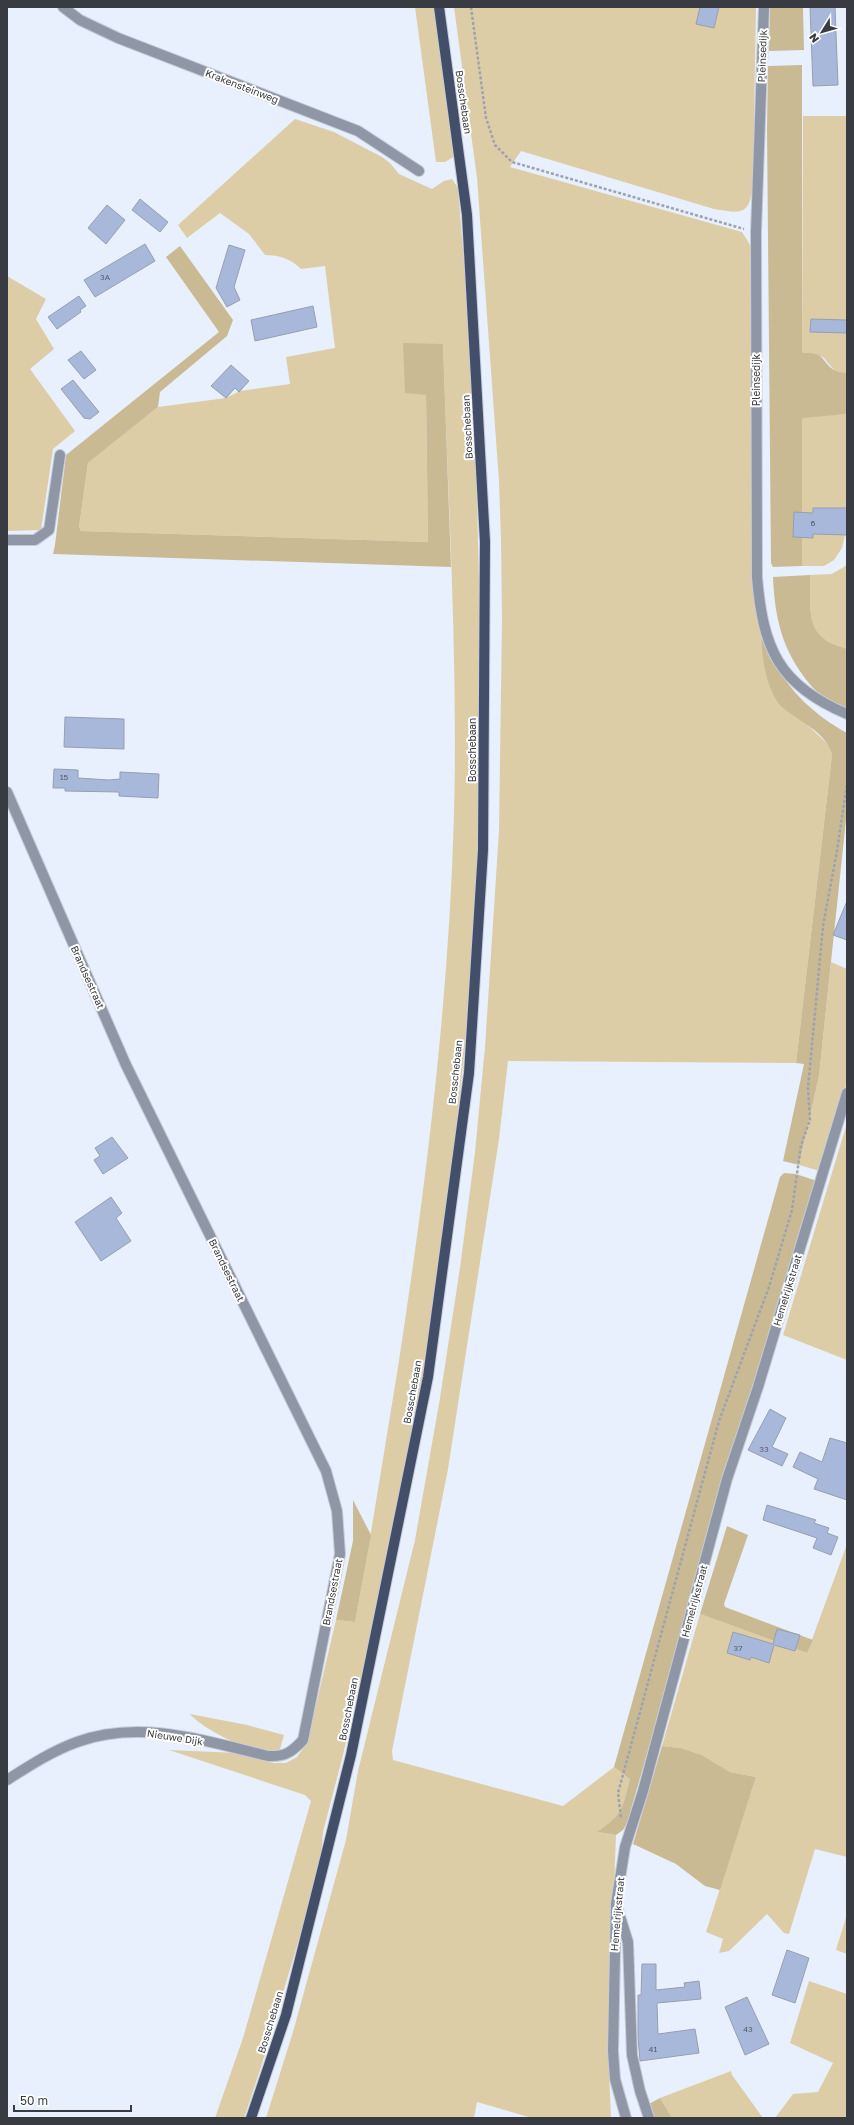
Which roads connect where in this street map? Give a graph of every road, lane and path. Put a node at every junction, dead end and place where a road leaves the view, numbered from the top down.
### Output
1 (63, 7) edge
2 (439, 7) edge
3 (471, 7) edge
4 (764, 7) edge
5 (419, 170) dead end
6 (756, 232) junction
7 (60, 455) dead end
8 (7, 540) edge
9 (847, 714) edge
10 (847, 784) edge
11 (7, 792) edge
12 (847, 1093) edge
13 (281, 1756) joint
14 (7, 1780) edge
15 (622, 1824) dead end
16 (616, 1904) junction
17 (251, 2118) edge
18 (626, 2118) edge
19 (649, 2118) edge

1 - 5 street, Krakensteinweg
2 - 17 main road, Bosschebaan
3 - 6 path
4 - 6 street, Pleinsedijk
6 - 9 street, Pleinsedijk
7 - 8 street
10 - 15 path
11 - 13 street, Brandsestraat
12 - 16 street, Hemelrijkstraat
13 - 14 street, Nieuwe Dijk
16 - 18 street, Hemelrijkstraat
16 - 19 street

